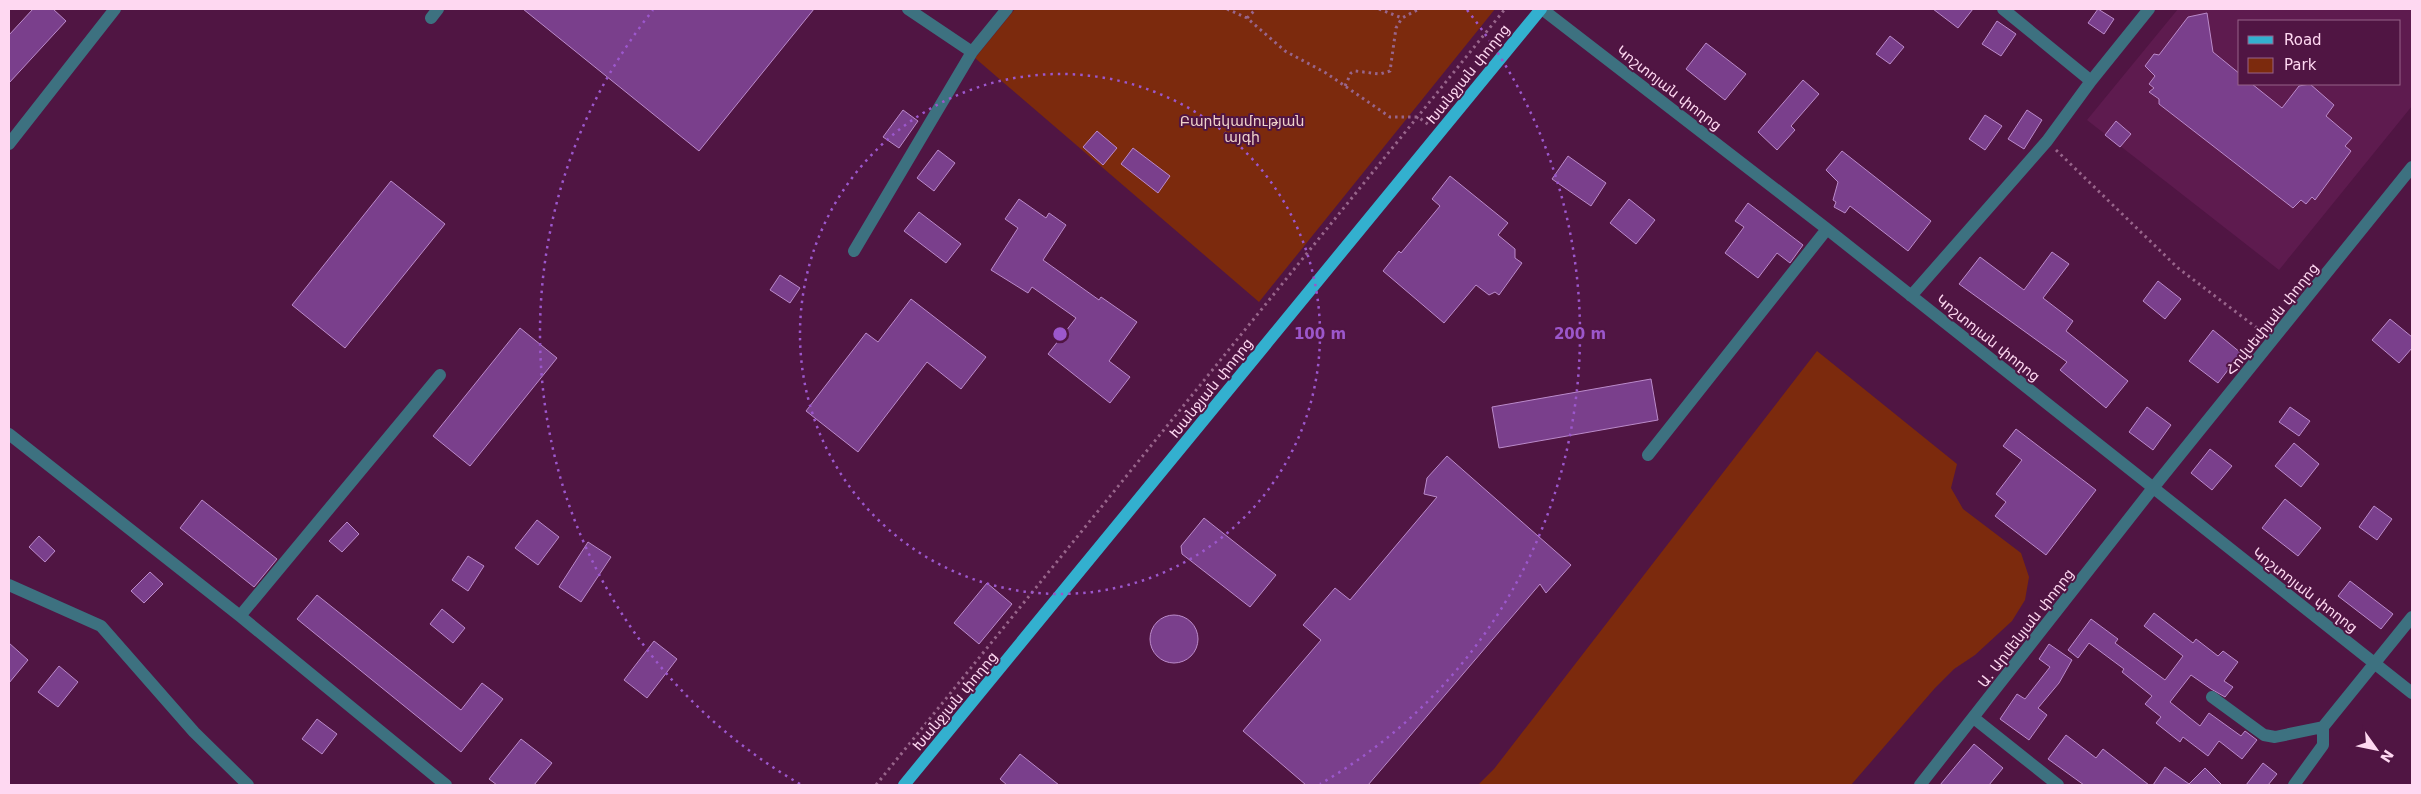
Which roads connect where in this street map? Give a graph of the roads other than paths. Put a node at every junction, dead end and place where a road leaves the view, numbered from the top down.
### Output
1 (115, 9) edge
2 (908, 9) edge
3 (1007, 9) edge
4 (1542, 9) edge
5 (2003, 9) edge
6 (2149, 9) edge
7 (972, 52) junction
8 (2091, 81) junction
9 (9, 144) edge
10 (2412, 167) edge
11 (1827, 228) junction
12 (854, 251) dead end
13 (1911, 296) junction
14 (440, 374) dead end
15 (9, 434) edge
16 (1648, 455) dead end
17 (2153, 488) junction
18 (9, 585) edge
19 (240, 616) junction
20 (2412, 618) edge
21 (2375, 664) junction
22 (2412, 693) edge
23 (2212, 697) dead end
24 (1974, 718) junction
25 (2324, 727) junction
26 (248, 785) edge
27 (446, 785) edge
28 (904, 785) edge
29 (1920, 785) edge
30 (2058, 785) edge
31 (2294, 785) edge

1 - 9 street
2 - 7 street
3 - 7 street
4 - 11 street, Կոշտոյան փողոց
4 - 28 main road, Խանջյան փողոց
5 - 8 street
6 - 8 street
7 - 12 street
8 - 13 street
10 - 17 street, Հովսեփյան փողոց
11 - 13 street, Կոշտոյան փողոց
11 - 16 street
13 - 17 street, Կոշտոյան փողոց
14 - 19 street
15 - 19 street
17 - 21 street, Կոշտոյան փողոց
17 - 24 street, Ա. Արմենյան փողոց
18 - 26 street
19 - 27 street
20 - 21 street
21 - 22 street, Կոշտոյան փողոց
21 - 25 street
23 - 25 street
24 - 29 street, Ա. Արմենյան փողոց
24 - 30 street
25 - 31 street

